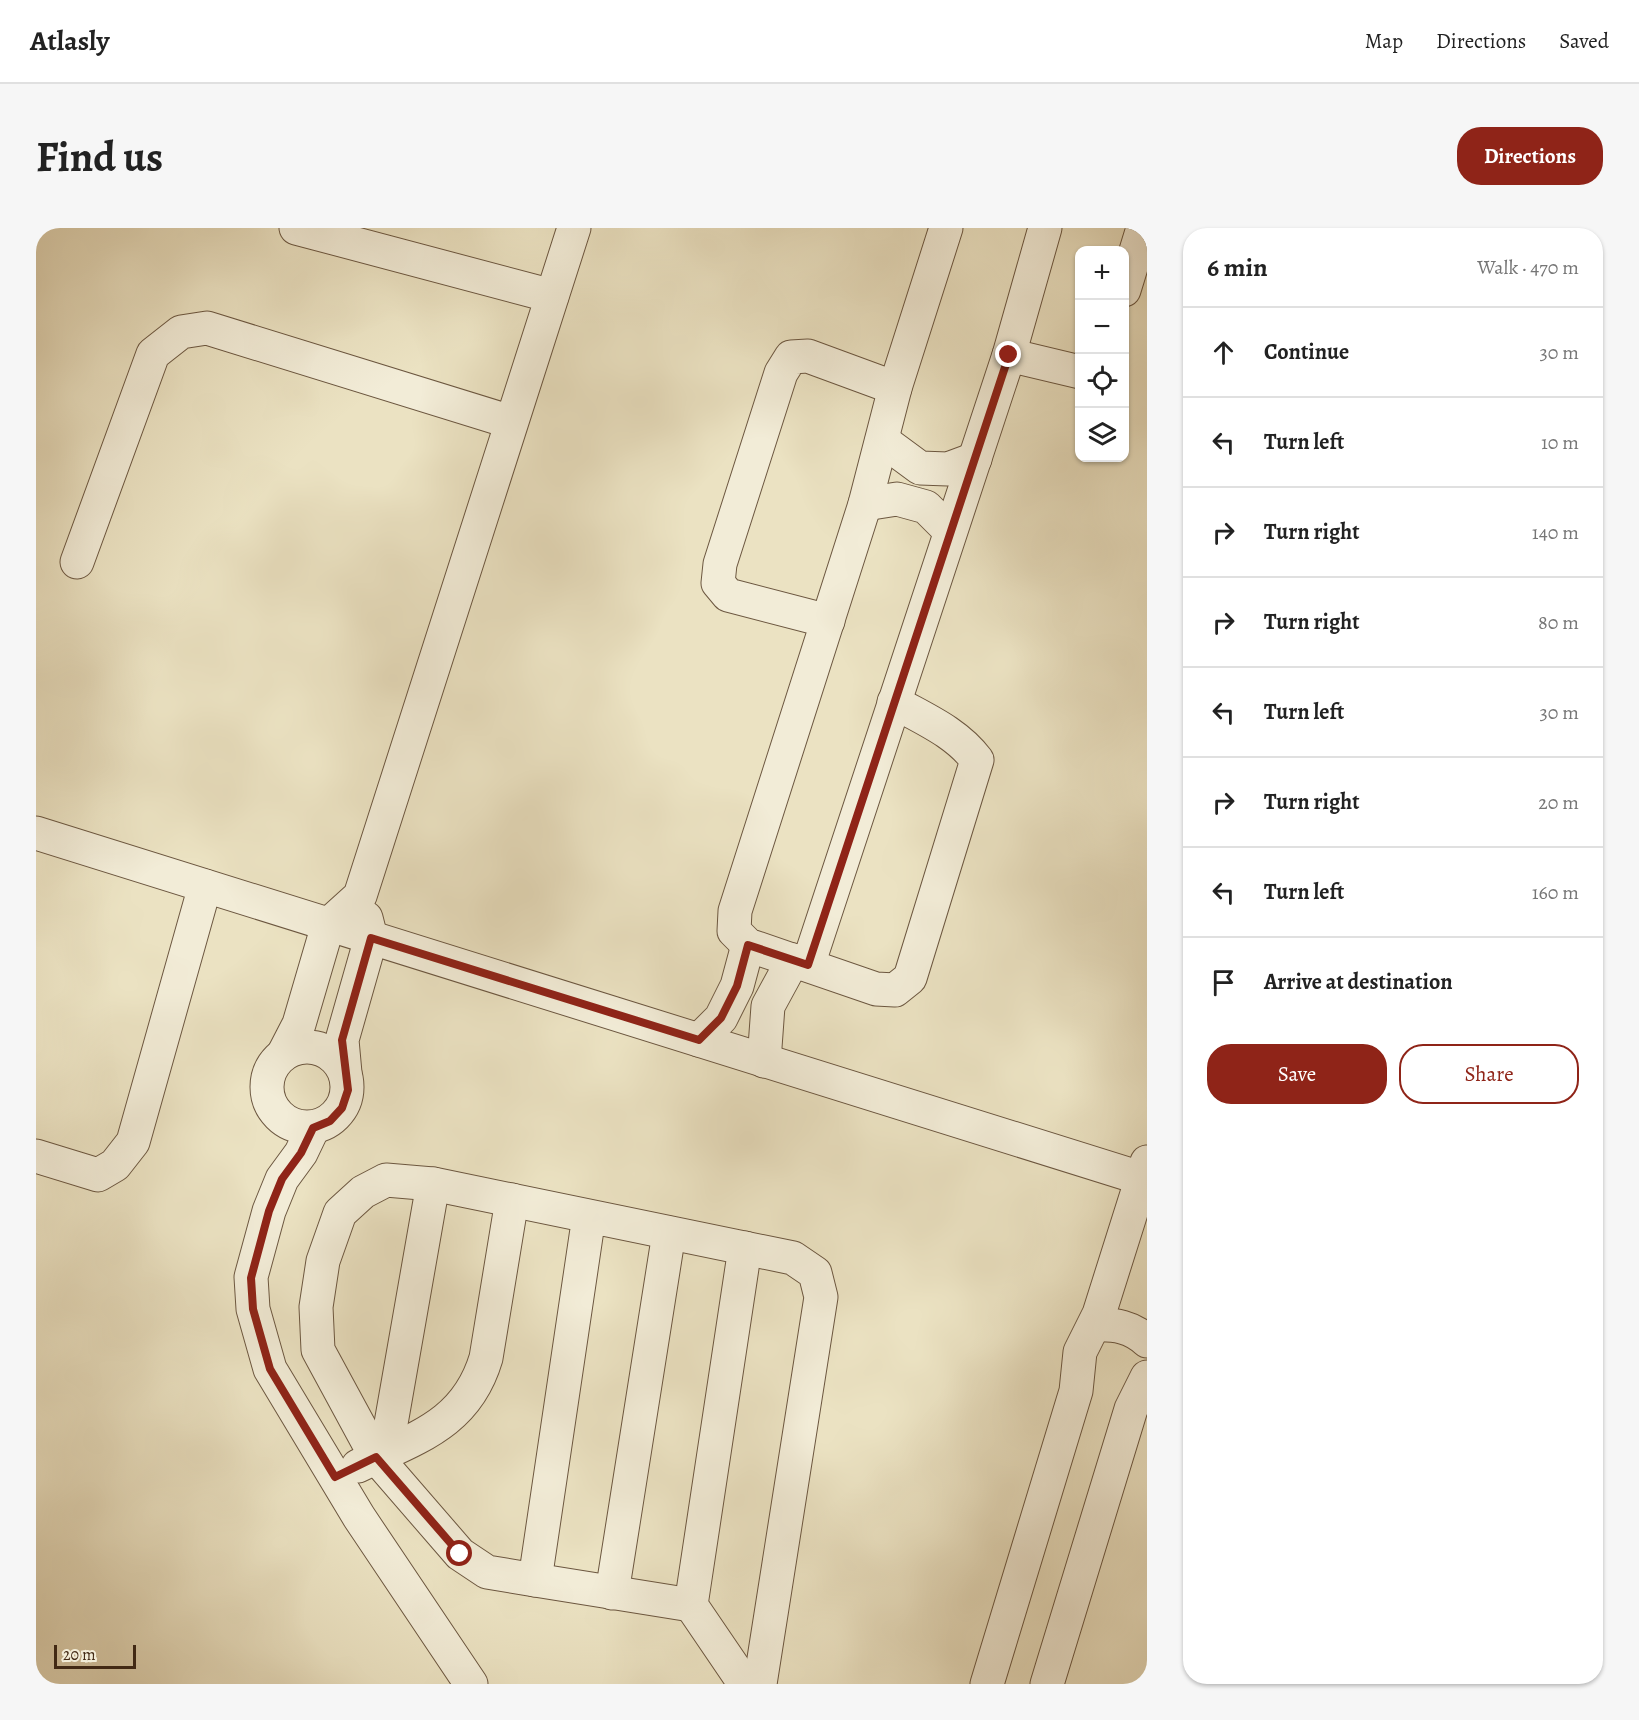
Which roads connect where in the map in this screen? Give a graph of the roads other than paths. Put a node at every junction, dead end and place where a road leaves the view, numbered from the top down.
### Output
1 (296, 228) edge
2 (574, 228) edge
3 (946, 228) edge
4 (1045, 228) edge
5 (1143, 228) edge
6 (1129, 276) edge
7 (552, 296) junction
8 (1009, 355) junction
9 (1075, 371) edge
10 (895, 388) junction
11 (511, 422) junction
12 (882, 440) junction
13 (975, 459) junction
14 (865, 504) junction
15 (950, 531) junction
16 (77, 562) dead end
17 (828, 621) junction
18 (894, 702) junction
19 (36, 833) edge
20 (205, 886) junction
21 (360, 896) junction
22 (328, 925) junction
23 (371, 938) junction
24 (748, 945) junction
25 (801, 963) junction
26 (699, 1040) junction
27 (284, 1053) junction
28 (764, 1061) junction
29 (345, 1072) junction
30 (279, 1116) junction
31 (313, 1128) junction
32 (36, 1156) edge
33 (1145, 1174) edge
34 (282, 1179) junction
35 (433, 1184) junction
36 (512, 1200) junction
37 (589, 1216) junction
38 (669, 1233) junction
39 (745, 1248) junction
40 (1095, 1325) junction
41 (1147, 1341) edge
42 (1147, 1377) edge
43 (381, 1455) junction
44 (335, 1477) junction
45 (535, 1580) junction
46 (612, 1593) junction
47 (691, 1605) junction
48 (471, 1684) edge
49 (754, 1684) edge
50 (760, 1684) edge
51 (987, 1684) edge
52 (1047, 1684) edge

1 - 7 lane
2 - 7 lane
3 - 10 lane
4 - 8 lane
5 - 6 lane
7 - 11 lane
8 - 9 lane
8 - 13 lane
10 - 12 lane
10 - 17 lane
11 - 16 lane
11 - 21 lane
12 - 13 lane
12 - 14 lane
13 - 15 lane
14 - 15 lane
14 - 17 lane
15 - 18 lane
17 - 24 lane
18 - 25 lane
18 - 25 lane
19 - 20 lane
20 - 22 lane
20 - 32 lane
21 - 22 lane
21 - 23 lane
22 - 23 lane
22 - 27 lane
23 - 26 lane
23 - 29 lane
24 - 25 lane
24 - 26 lane
25 - 28 lane
26 - 28 lane
27 - 29 lane
27 - 30 lane
28 - 33 lane
29 - 31 lane
30 - 31 lane
30 - 34 lane
31 - 34 lane
33 - 40 lane
34 - 44 lane
35 - 36 lane
35 - 43 lane
35 - 43 lane
36 - 37 lane
36 - 43 lane
37 - 38 lane
37 - 45 lane
38 - 39 lane
38 - 46 lane
39 - 47 lane
39 - 50 lane
40 - 41 lane
40 - 51 lane
42 - 52 lane
43 - 44 lane
43 - 45 lane
44 - 48 lane
45 - 46 lane
46 - 47 lane
47 - 49 lane

